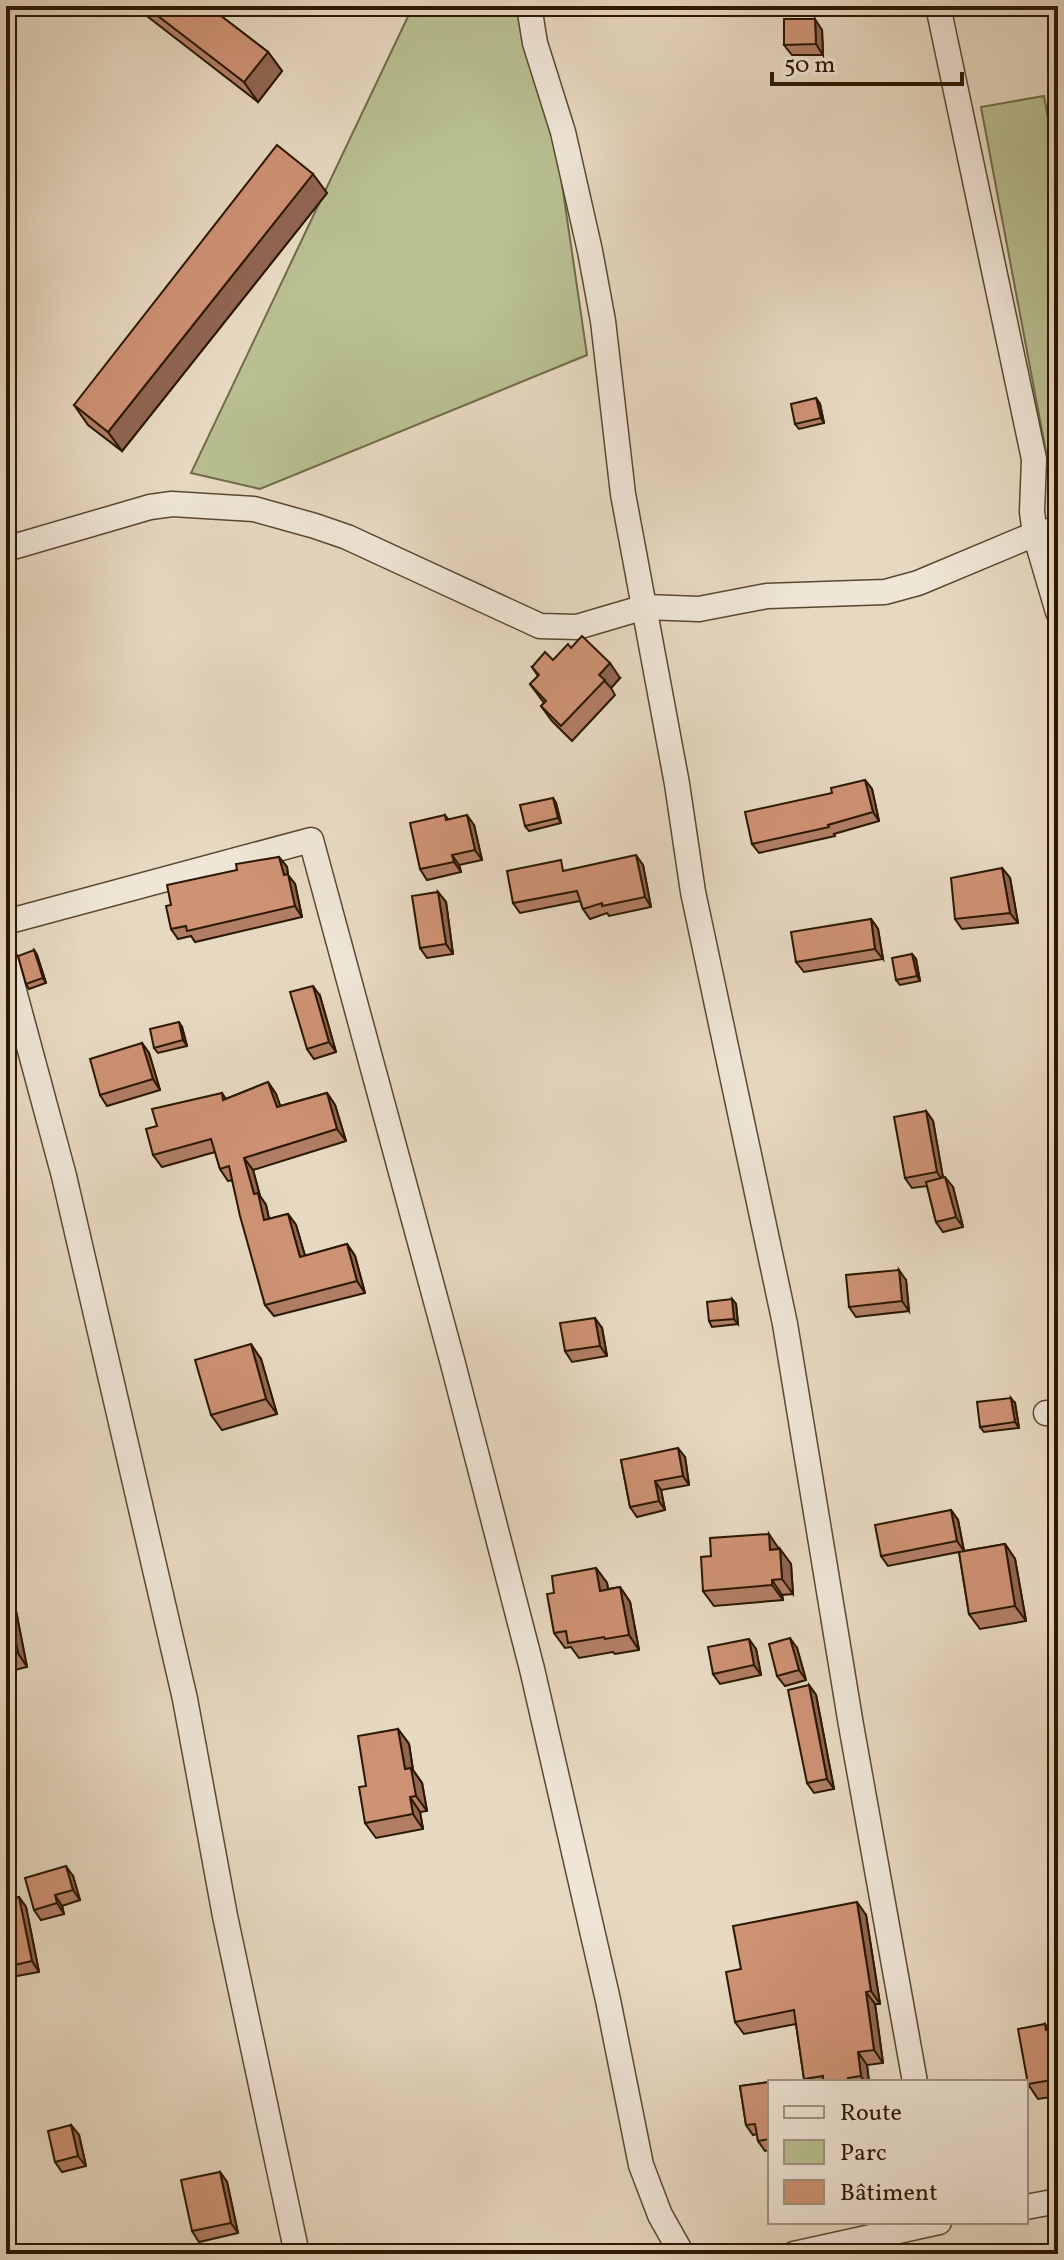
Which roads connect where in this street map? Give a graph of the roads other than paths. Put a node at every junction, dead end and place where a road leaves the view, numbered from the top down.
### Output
1 (529, 6) edge
2 (938, 6) edge
3 (1046, 531) edge
4 (6, 549) edge
5 (645, 607) junction
6 (1058, 612) edge
7 (6, 922) edge
8 (6, 961) edge
9 (915, 2080) edge
10 (1058, 2201) edge
11 (1028, 2207) edge
12 (930, 2224) edge
13 (297, 2254) edge
14 (681, 2254) edge
15 (794, 2254) edge

1 - 5 street
2 - 3 street
3 - 5 street
3 - 6 street
4 - 5 street
5 - 9 street
7 - 14 street
8 - 13 street
10 - 11 street
12 - 15 street

